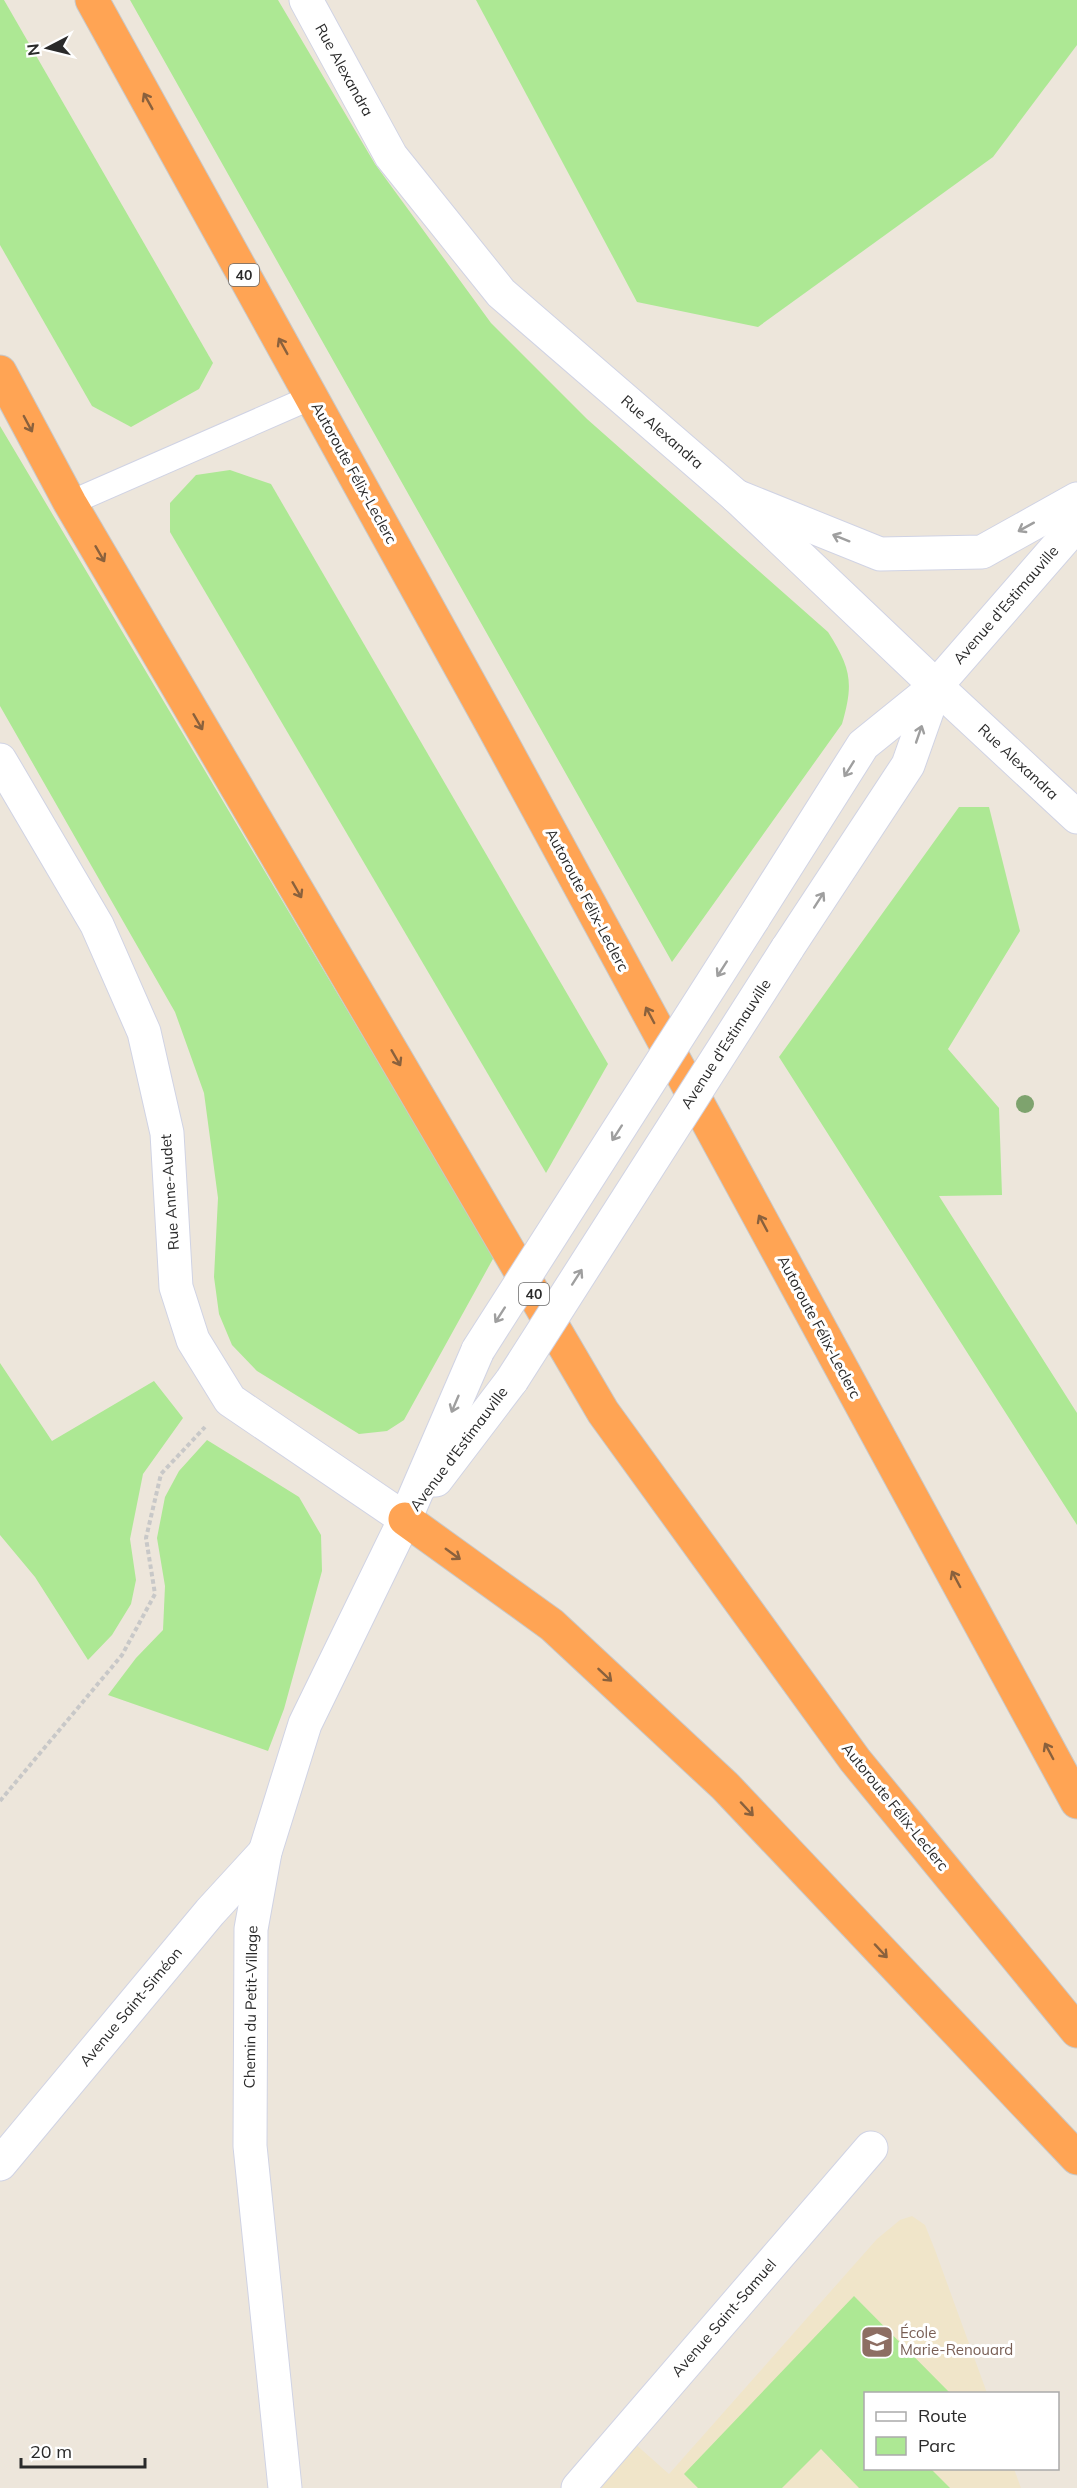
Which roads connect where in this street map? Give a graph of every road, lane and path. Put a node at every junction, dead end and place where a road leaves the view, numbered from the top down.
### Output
1 (92, 0) edge
2 (306, 0) edge
3 (0, 372) edge
4 (312, 397) junction
5 (736, 496) junction
6 (1077, 499) edge
7 (70, 503) junction
8 (1077, 524) edge
9 (936, 686) junction
10 (0, 760) edge
11 (1077, 817) edge
12 (230, 1400) junction
13 (405, 1519) junction
14 (0, 1801) edge
15 (1077, 1802) edge
16 (265, 1852) junction
17 (1077, 2031) edge
18 (871, 2148) dead end
19 (1077, 2158) edge
20 (0, 2164) edge
21 (285, 2488) edge
22 (578, 2488) edge

4 -> 1 highway, Autoroute Félix-Leclerc / 40
2 - 5 street, Rue Alexandra
3 -> 7 highway, Autoroute Félix-Leclerc / 40
4 - 7 lane
15 -> 4 highway, Autoroute Félix-Leclerc / 40
6 -> 5 street
5 - 9 street, Rue Alexandra
7 -> 17 highway, Autoroute Félix-Leclerc / 40
8 - 9 street, Avenue d'Estimauville
9 - 11 street, Rue Alexandra
13 -> 9 street, Avenue d'Estimauville, bridge
9 -> 13 street, Avenue d'Estimauville, bridge
10 - 12 street, Rue Anne-Audet
12 - 13 street, Rue Anne-Audet
12 - 14 path
13 - 16 street, Chemin du Petit-Village
13 -> 19 highway
16 - 20 street, Avenue Saint-Siméon
16 - 21 street, Chemin du Petit-Village
18 - 22 street, Avenue Saint-Samuel

